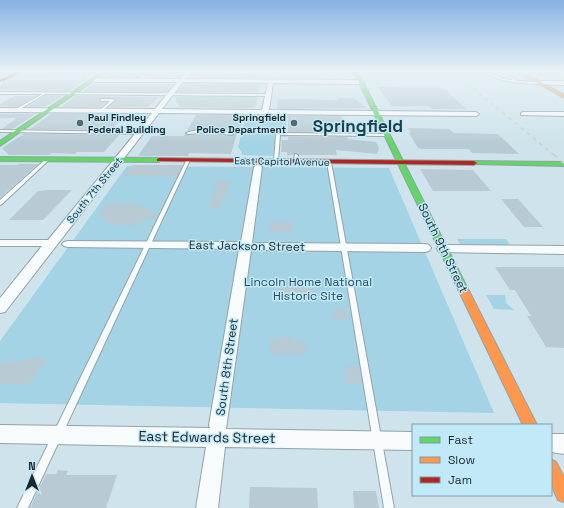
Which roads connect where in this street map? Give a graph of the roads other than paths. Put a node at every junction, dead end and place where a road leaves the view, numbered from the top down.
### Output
1 (268, 95) edge
2 (41, 96) edge
3 (70, 96) edge
4 (169, 96) edge
5 (368, 96) edge
6 (101, 100) dead end
7 (0, 110) edge
8 (16, 110) junction
9 (48, 111) junction
10 (101, 111) junction
11 (156, 112) junction
12 (265, 112) junction
13 (377, 113) junction
14 (476, 114) dead end
15 (523, 114) dead end
16 (564, 114) edge
17 (0, 131) edge
18 (18, 132) junction
19 (140, 132) junction
20 (188, 133) dead end
21 (230, 134) dead end
22 (387, 135) junction
23 (0, 144) edge
24 (0, 159) edge
25 (48, 159) junction
26 (118, 160) junction
27 (188, 160) junction
28 (276, 161) junction
29 (329, 162) junction
30 (400, 162) junction
31 (564, 164) edge
32 (258, 167) dead end
33 (0, 203) edge
34 (0, 242) edge
35 (52, 243) junction
36 (68, 244) dead end
37 (148, 245) junction
38 (245, 246) junction
39 (344, 247) junction
40 (425, 248) dead end
41 (443, 248) junction
42 (564, 250) edge
43 (0, 308) edge
44 (530, 424) edge
45 (218, 431) junction
46 (0, 434) edge
47 (57, 434) junction
48 (378, 441) junction
49 (412, 441) edge
50 (552, 443) edge
51 (564, 444) edge
52 (552, 469) edge
53 (564, 494) edge
54 (22, 508) edge
55 (207, 508) edge
56 (389, 508) edge

1 - 12 street
2 - 8 lane
3 - 9 main road
4 - 11 street, South 7th Street
5 - 13 main road, South 9th Street
6 - 10 lane
7 - 8 street
8 - 9 street
9 - 10 street
9 - 18 main road
10 - 11 street
11 - 12 street
11 - 19 street, South 7th Street
12 - 13 street
13 - 14 street
13 - 22 main road, South 9th Street
15 - 16 street
17 - 18 lane
18 - 19 lane
18 - 23 main road
19 - 26 street, South 7th Street
20 - 21 lane
22 - 28 lane
22 - 30 main road, South 9th Street
24 - 25 main road, East Capitol Avenue
25 - 26 main road, East Capitol Avenue
25 - 33 lane
26 - 27 main road, East Capitol Avenue
26 - 35 street, South 7th Street
27 - 28 main road, East Capitol Avenue
27 - 37 lane
28 - 29 main road, East Capitol Avenue
29 - 30 main road, East Capitol Avenue
29 - 39 lane
30 - 31 main road, East Capitol Avenue
30 - 41 main road, South 9th Street
32 - 38 street, South 8th Street
34 - 35 street
35 - 43 street, South 7th Street
36 - 37 street, East Jackson Street
37 - 38 street, East Jackson Street
37 - 47 lane
38 - 39 street, East Jackson Street
38 - 45 street, South 8th Street
39 - 40 street, East Jackson Street
39 - 48 lane
41 - 42 street
41 - 44 main road, South 9th Street
45 - 47 street, East Edwards Street
45 - 48 street, East Edwards Street
45 - 55 street, South 8th Street
46 - 47 street, East Edwards Street
47 - 54 lane
48 - 49 street, East Edwards Street
48 - 56 lane
50 - 51 street
52 - 53 main road

